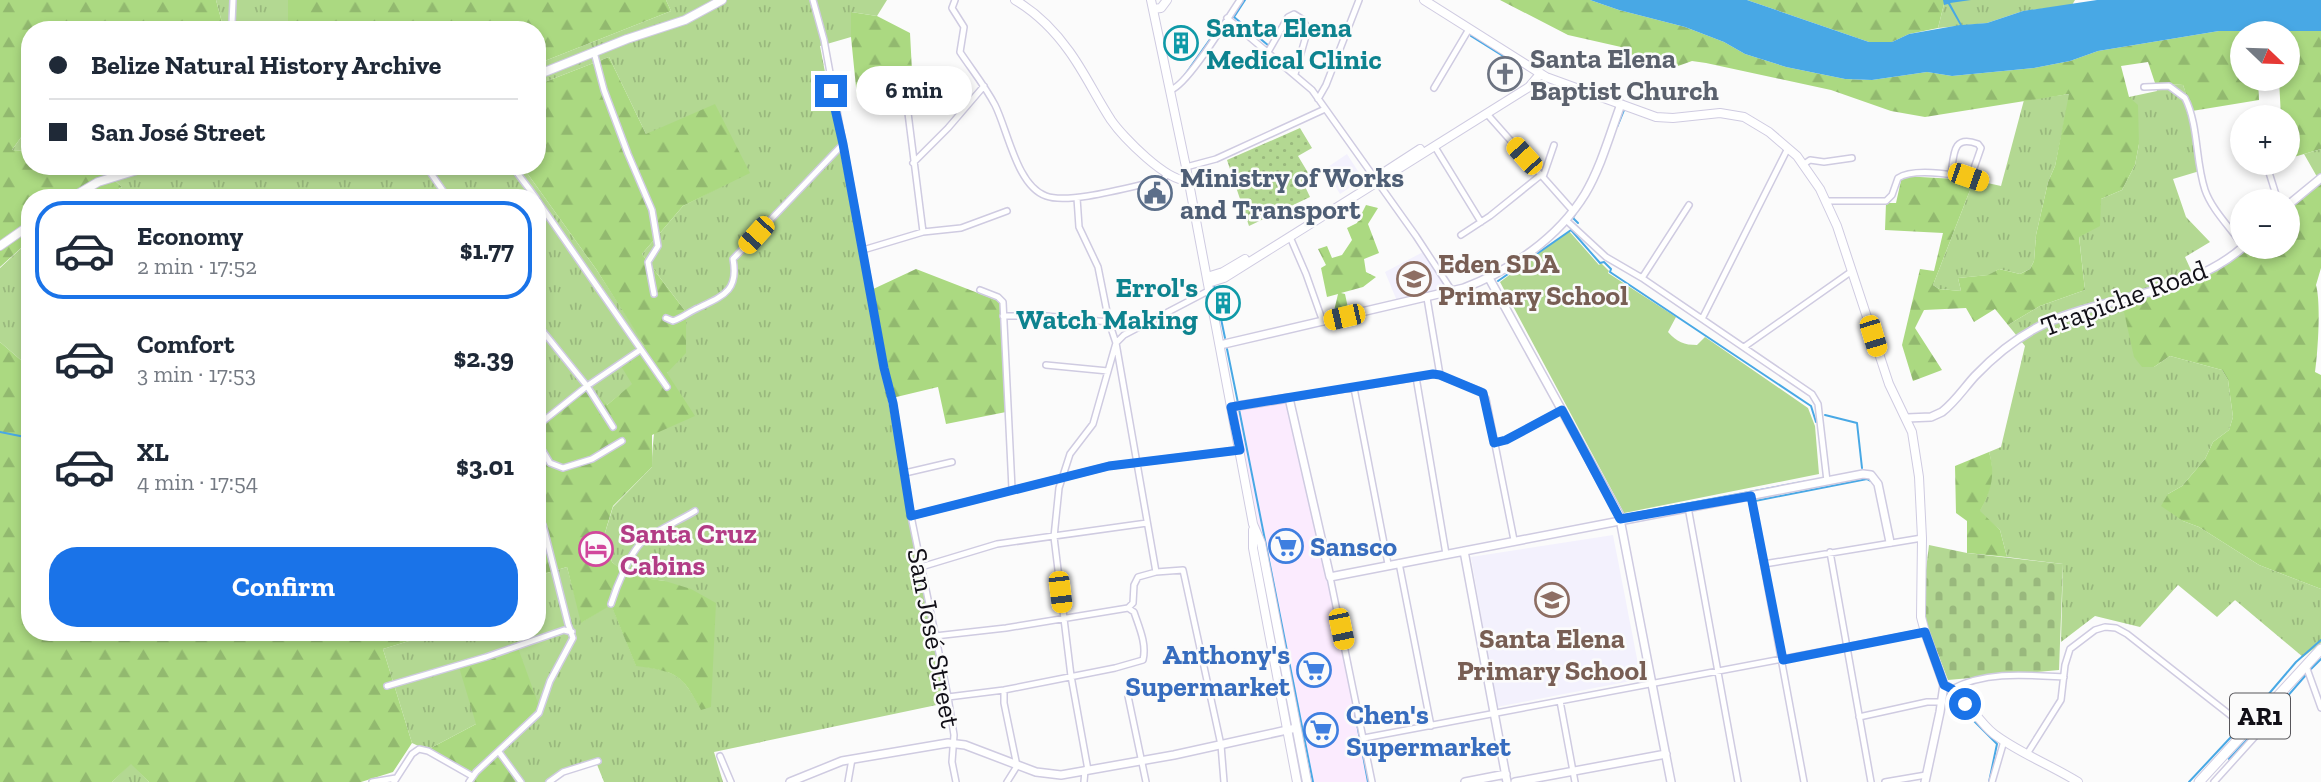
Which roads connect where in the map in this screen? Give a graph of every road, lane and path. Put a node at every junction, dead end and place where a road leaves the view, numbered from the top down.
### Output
1 (233, 0) edge
2 (722, 0) edge
3 (813, 0) edge
4 (955, 0) edge
5 (1015, 0) edge
6 (1151, 0) edge
7 (1167, 0) edge
8 (1240, 0) edge
9 (1359, 0) edge
10 (1424, 0) edge
11 (1153, 9) junction
12 (1227, 18) junction
13 (232, 21) edge
14 (1469, 29) junction
15 (594, 52) junction
16 (1268, 52) junction
17 (546, 71) edge
18 (1538, 73) junction
19 (1295, 74) junction
20 (984, 86) junction
21 (1434, 88) dead end
22 (2144, 88) dead end
23 (1171, 90) junction
24 (1318, 99) junction
25 (1620, 104) junction
26 (1325, 109) junction
27 (908, 113) dead end
28 (1487, 114) junction
29 (843, 144) junction
30 (1554, 145) dead end
31 (1435, 147) junction
32 (1788, 148) junction
33 (1852, 158) dead end
34 (913, 163) junction
35 (1804, 164) junction
36 (1186, 167) junction
37 (1168, 174) junction
38 (121, 175) edge
39 (1951, 175) junction
40 (1542, 176) junction
41 (1968, 177) junction
42 (2321, 178) edge
43 (1189, 180) junction
44 (1376, 181) junction
45 (1982, 182) dead end
46 (86, 189) edge
47 (2300, 195) edge
48 (1077, 198) junction
49 (1826, 201) junction
50 (1689, 205) dead end
51 (1007, 211) dead end
52 (1573, 211) junction
53 (546, 216) edge
54 (1566, 220) junction
55 (1481, 222) junction
56 (2230, 228) edge
57 (21, 231) edge
58 (923, 232) junction
59 (1461, 234) dead end
60 (1290, 237) junction
61 (0, 246) edge
62 (863, 250) junction
63 (2230, 258) edge
64 (1852, 271) junction
65 (1489, 278) junction
66 (1642, 278) junction
67 (1208, 283) junction
68 (979, 290) dead end
69 (1452, 291) junction
70 (654, 294) dead end
71 (1427, 298) junction
72 (1003, 316) junction
73 (666, 318) dead end
74 (1702, 319) junction
75 (1109, 322) junction
76 (1323, 322) junction
77 (546, 335) edge
78 (1116, 343) junction
79 (1220, 345) junction
80 (1744, 347) junction
81 (640, 350) junction
82 (1046, 365) dead end
83 (1108, 371) junction
84 (1440, 375) junction
85 (1416, 377) junction
86 (587, 386) junction
87 (667, 387) dead end
88 (1354, 388) junction
89 (1289, 398) junction
90 (1231, 407) junction
91 (1562, 410) junction
92 (546, 418) edge
93 (1907, 418) junction
94 (613, 427) dead end
95 (622, 441) dead end
96 (1494, 443) junction
97 (1240, 450) junction
98 (546, 456) edge
99 (1138, 461) junction
100 (952, 462) dead end
101 (905, 473) junction
102 (1062, 478) junction
103 (1827, 481) junction
104 (1012, 489) junction
105 (1751, 496) junction
106 (1688, 507) junction
107 (695, 511) dead end
108 (911, 516) junction
109 (1620, 519) junction
110 (1147, 523) junction
111 (546, 537) edge
112 (1054, 537) junction
113 (1922, 538) junction
114 (1514, 540) junction
115 (1890, 542) junction
116 (1464, 551) junction
117 (1830, 552) junction
118 (1446, 554) junction
119 (1399, 562) junction
120 (1388, 564) junction
121 (1764, 564) junction
122 (921, 567) junction
123 (1156, 572) junction
124 (1330, 577) junction
125 (1133, 603) junction
126 (611, 604) dead end
127 (1128, 608) junction
128 (1135, 612) junction
129 (1063, 620) junction
130 (572, 632) junction
131 (1925, 632) junction
132 (546, 636) edge
133 (935, 636) junction
134 (531, 641) edge
135 (1847, 647) junction
136 (2321, 649) edge
137 (1783, 660) junction
138 (2306, 666) junction
139 (1718, 672) junction
140 (1070, 676) junction
141 (2064, 677) junction
142 (1653, 684) junction
143 (387, 685) dead end
144 (1948, 687) junction
145 (1004, 690) junction
146 (1128, 696) dead end
147 (948, 697) junction
148 (1560, 701) junction
149 (1942, 702) junction
150 (2272, 702) junction
151 (2321, 708) edge
152 (1495, 713) junction
153 (1859, 718) junction
154 (1431, 726) junction
155 (1292, 729) junction
156 (2248, 729) junction
157 (1364, 738) junction
158 (2004, 741) junction
159 (954, 743) junction
160 (1221, 745) junction
161 (499, 752) junction
162 (1666, 754) junction
163 (2027, 754) junction
164 (720, 755) dead end
165 (852, 759) junction
166 (1142, 760) junction
167 (598, 761) dead end
168 (1017, 766) junction
169 (1086, 770) junction
170 (1573, 771) junction
171 (1506, 778) edge
172 (471, 779) edge
173 (1926, 779) edge
174 (395, 780) edge
175 (2203, 781) edge
176 (372, 782) edge
177 (521, 782) edge
178 (549, 782) edge
179 (731, 782) edge
180 (790, 782) edge
181 (848, 782) edge
182 (956, 782) edge
183 (1007, 782) edge
184 (1084, 782) edge
185 (1146, 782) edge
186 (1224, 782) edge
187 (1297, 782) edge
188 (1307, 782) edge
189 (1372, 782) edge
190 (1465, 782) edge
191 (1516, 782) edge
192 (1575, 782) edge
193 (1671, 782) edge
194 (1738, 782) edge
195 (1804, 782) edge
196 (1871, 782) edge
197 (1885, 782) edge
198 (1992, 782) edge
199 (2078, 782) edge
200 (2214, 782) edge

1 - 13 street
2 - 15 main road
3 - 29 street, San José Street
4 - 20 street
5 - 37 main road
6 - 11 main road
7 - 11 main road
8 - 12 street
9 - 24 street
10 - 14 main road
11 - 23 main road
12 - 16 street
12 - 23 street
14 - 18 main road
14 - 21 street
15 - 17 main road
15 - 70 street
16 - 19 street
16 - 19 street
18 - 25 main road
18 - 28 main road
18 - 44 main road
19 - 24 street
20 - 34 street
20 - 48 street
22 - 56 street
23 - 36 main road
24 - 26 street
25 - 32 main road
25 - 52 street
26 - 36 street
26 - 44 street
27 - 34 street
28 - 31 main road
28 - 40 street
29 - 62 street, San José Street
29 - 73 street
30 - 40 street
31 - 44 main road
31 - 55 street
32 - 35 main road
32 - 74 street
33 - 35 street
34 - 58 street
35 - 49 main road
36 - 43 main road
37 - 43 main road
37 - 48 street
38 - 46 main road
39 - 41 street
39 - 41 street
39 - 49 street
40 - 52 street
40 - 55 street
41 - 45 street
42 - 47 street
43 - 67 main road
44 - 60 main road
44 - 67 main road
44 - 69 street
48 - 75 street
49 - 64 main road
50 - 66 street
51 - 58 street
52 - 54 street
53 - 81 street
54 - 65 street
54 - 66 street
55 - 59 street
57 - 61 main road
58 - 62 street
60 - 67 main road
60 - 76 street
62 - 101 street, San José Street
63 - 93 street, Trapiche Road
64 - 80 street
64 - 93 main road
65 - 69 street
65 - 91 street
66 - 74 street
67 - 78 street
67 - 79 main road
68 - 72 street
69 - 71 street
71 - 76 street
71 - 84 street
72 - 75 street
72 - 104 street
74 - 80 street
75 - 78 street
76 - 79 street
77 - 86 street
78 - 83 street
78 - 99 street
79 - 90 main road
80 - 103 street
81 - 86 street
81 - 87 street
82 - 83 street
83 - 102 street
84 - 85 street
84 - 96 street
85 - 88 street
85 - 118 street
86 - 92 street
86 - 94 street
88 - 89 street
88 - 120 street
89 - 90 street
89 - 124 street
90 - 97 main road
91 - 96 street
91 - 109 street
93 - 113 main road
95 - 98 street
96 - 114 street
97 - 99 street
97 - 155 main road
99 - 102 street
99 - 110 street
100 - 101 street
101 - 108 street, San José Street
102 - 104 street
102 - 112 street
103 - 105 street
103 - 115 street
104 - 108 street
105 - 106 street
105 - 121 street
106 - 109 street
106 - 139 street
107 - 126 street
108 - 122 street, San José Street
109 - 114 street
109 - 142 street
110 - 112 street
110 - 123 street
111 - 130 street
112 - 122 street
112 - 129 street
113 - 115 street
113 - 131 main road
114 - 116 street
115 - 117 street
116 - 118 street
116 - 152 street
117 - 121 street
117 - 135 street
118 - 119 street
119 - 120 street
119 - 154 street
120 - 124 street
121 - 137 street
122 - 133 street, San José Street
123 - 125 street
123 - 160 street
124 - 157 street
125 - 127 street
125 - 128 street
127 - 128 street
127 - 129 street
128 - 140 street
129 - 133 street
129 - 140 street
130 - 132 street
130 - 161 street
131 - 135 street
131 - 144 main road
133 - 147 street, San José Street
134 - 143 street
135 - 137 street
135 - 153 street
136 - 138 highway, AR1
137 - 139 street
137 - 195 street
138 - 150 highway, AR1
138 - 151 street
139 - 142 street
139 - 194 street
140 - 145 street
140 - 169 street
141 - 144 street
141 - 156 street
141 - 163 street
142 - 148 street
142 - 162 street
144 - 149 street
144 - 158 main road
145 - 147 street
145 - 168 street
146 - 166 street
147 - 159 street, San José Street
148 - 152 street
148 - 170 street
149 - 153 street
149 - 173 street
150 - 156 highway, AR1
150 - 200 street
152 - 154 street
152 - 171 street
153 - 196 street
154 - 157 street
155 - 160 street
155 - 187 main road
155 - 188 main road
156 - 175 highway, AR1
157 - 189 street
158 - 163 main road
158 - 198 street
159 - 165 street
159 - 168 street
159 - 182 street, San José Street
160 - 166 street
160 - 186 street
161 - 172 street
161 - 177 street
162 - 170 street
162 - 193 street
163 - 199 main road
164 - 179 street
165 - 180 street
165 - 181 street
166 - 169 street
166 - 185 street
167 - 178 street
168 - 169 street
168 - 183 street
169 - 184 street
170 - 191 street
170 - 192 street
171 - 190 street
172 - 174 street
173 - 197 street
174 - 176 street

